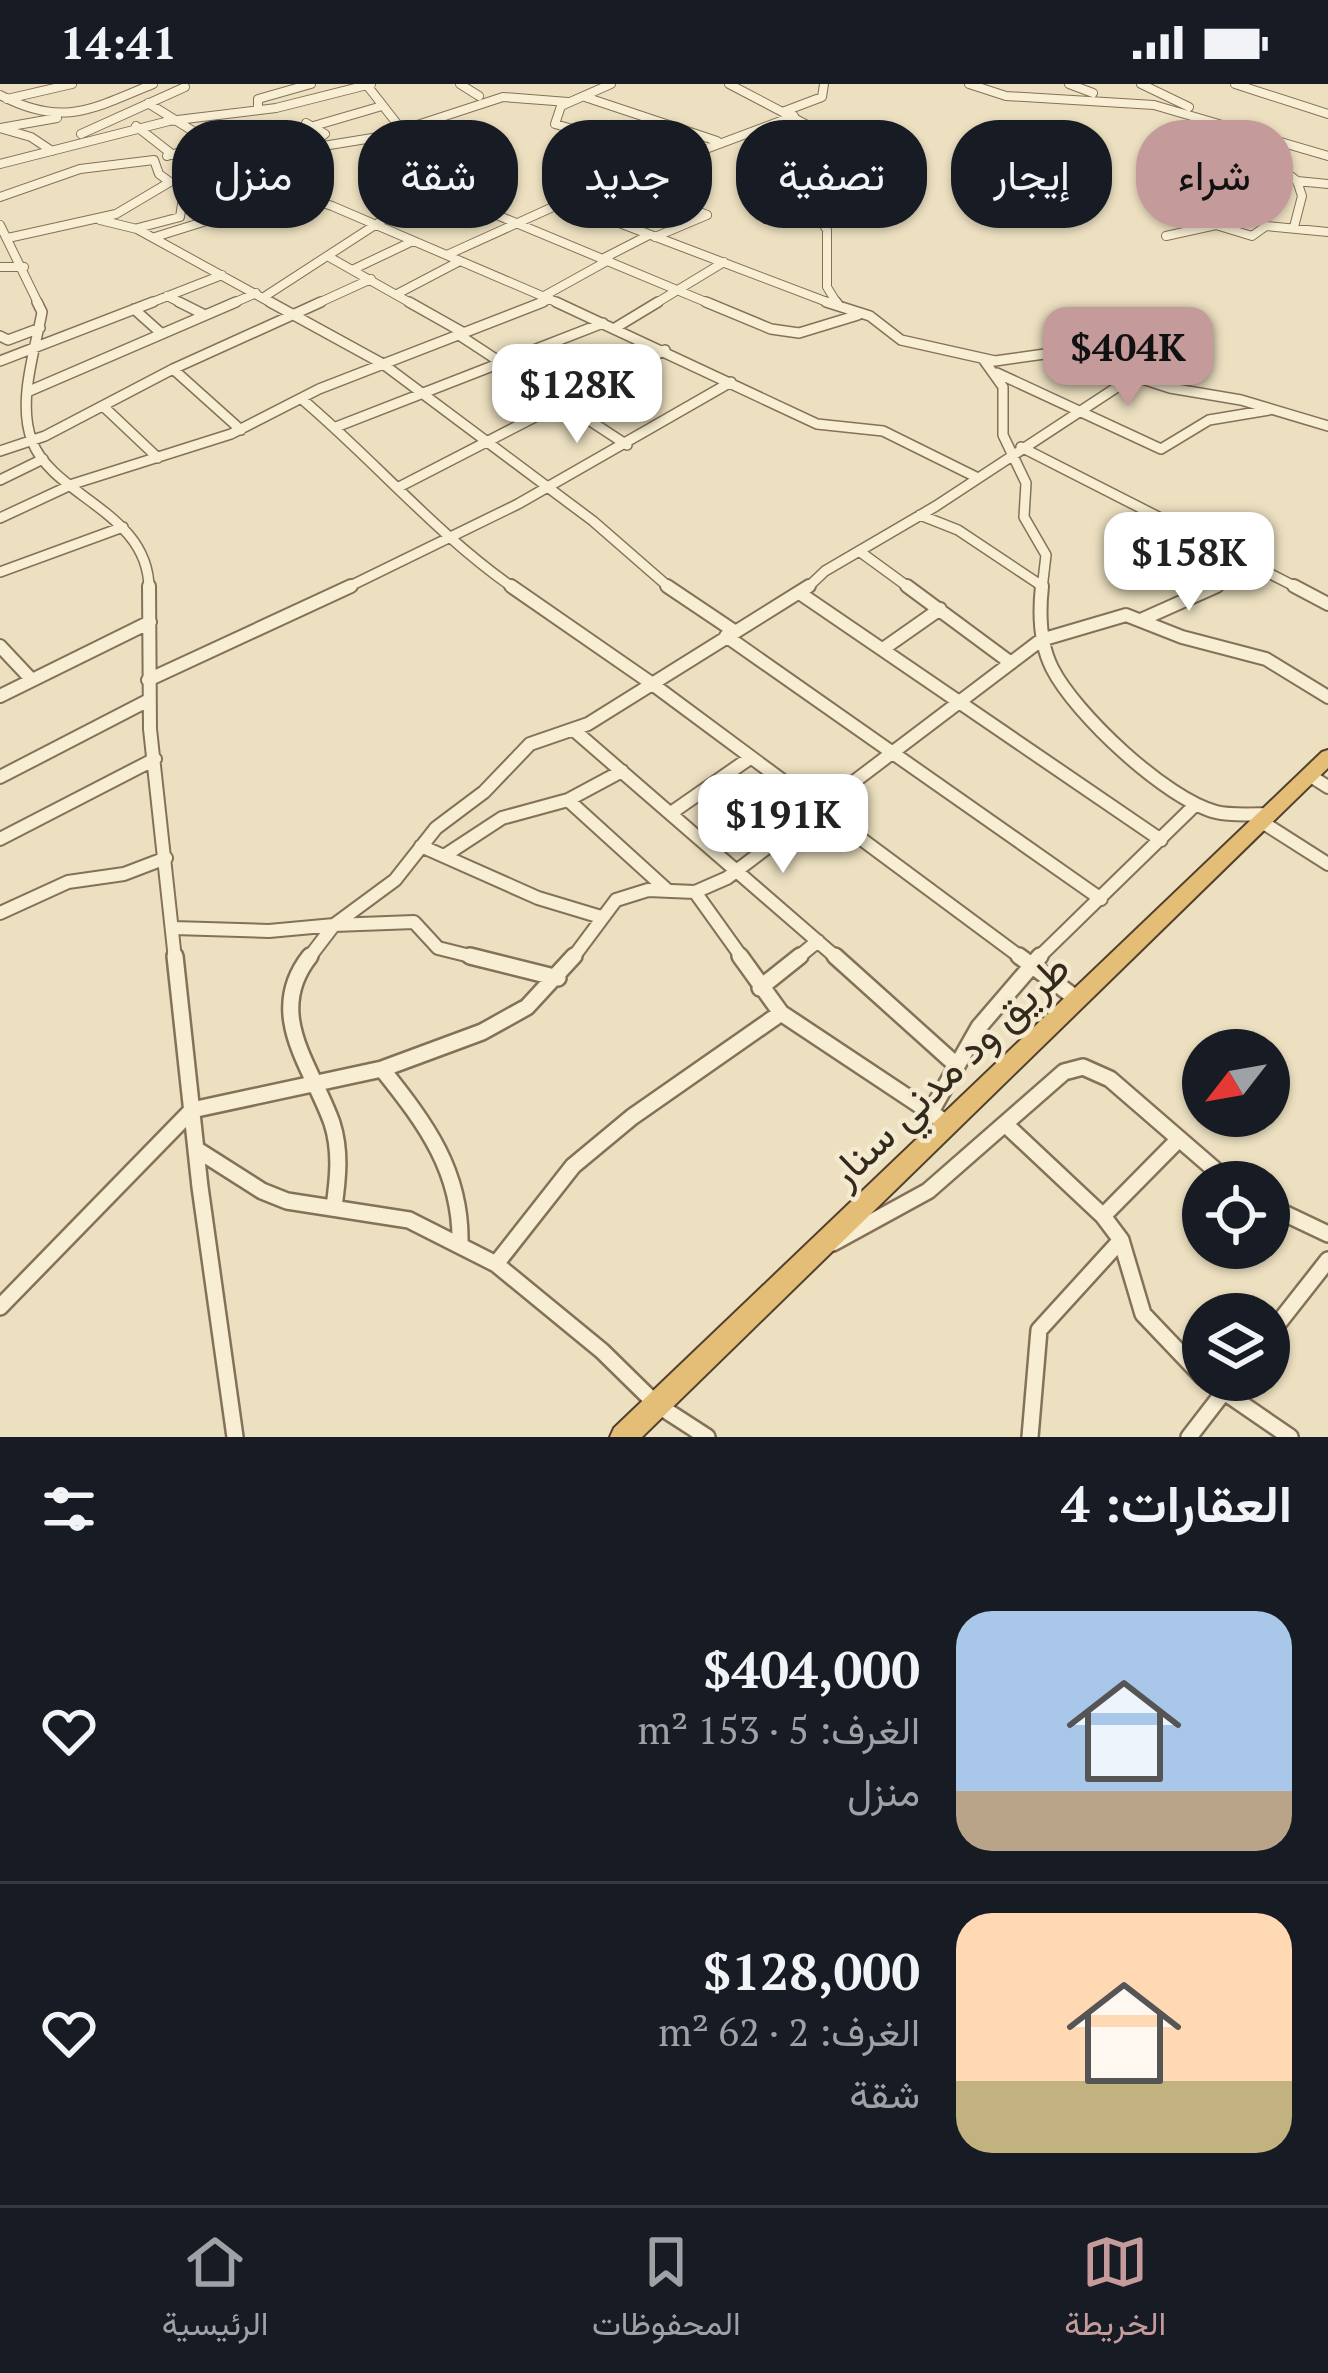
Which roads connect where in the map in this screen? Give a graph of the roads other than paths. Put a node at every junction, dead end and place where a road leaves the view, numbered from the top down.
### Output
1 (9, 84) edge
2 (71, 84) edge
3 (152, 84) edge
4 (311, 84) edge
5 (368, 84) edge
6 (460, 84) edge
7 (611, 84) edge
8 (729, 84) edge
9 (824, 84) edge
10 (969, 84) edge
11 (1069, 84) edge
12 (1141, 84) edge
13 (1235, 84) edge
14 (185, 87) dead end
15 (300, 87) junction
16 (112, 88) dead end
17 (2, 94) edge
18 (126, 94) junction
19 (479, 96) junction
20 (584, 97) junction
21 (316, 98) junction
22 (1111, 99) junction
23 (150, 102) junction
24 (568, 102) junction
25 (382, 106) junction
26 (258, 107) junction
27 (789, 113) junction
28 (1328, 114) edge
29 (64, 117) junction
30 (1206, 117) junction
31 (76, 118) junction
32 (123, 118) junction
33 (319, 120) edge
34 (393, 120) edge
35 (426, 120) edge
36 (556, 120) edge
37 (1216, 120) edge
38 (169, 121) junction
39 (172, 123) edge
40 (0, 128) edge
41 (139, 128) junction
42 (81, 134) junction
43 (717, 141) junction
44 (712, 143) edge
45 (1293, 145) edge
46 (64, 149) junction
47 (52, 151) junction
48 (172, 154) edge
49 (172, 155) edge
50 (1328, 156) edge
51 (154, 160) junction
52 (0, 164) edge
53 (80, 170) junction
54 (1293, 178) edge
55 (1297, 181) junction
56 (1328, 184) edge
57 (0, 197) edge
58 (542, 211) edge
59 (172, 219) edge
60 (100, 220) junction
61 (518, 221) joint
62 (0, 225) edge
63 (1294, 227) junction
64 (186, 228) edge
65 (367, 228) edge
66 (384, 228) edge
67 (503, 228) edge
68 (631, 228) edge
69 (673, 228) edge
70 (137, 229) junction
71 (1328, 232) edge
72 (652, 236) junction
73 (1166, 236) dead end
74 (8, 238) junction
75 (154, 238) junction
76 (413, 241) junction
77 (447, 255) junction
78 (329, 257) junction
79 (606, 259) junction
80 (460, 261) junction
81 (724, 262) junction
82 (0, 267) edge
83 (24, 267) junction
84 (354, 269) junction
85 (222, 274) junction
86 (371, 279) junction
87 (680, 291) junction
88 (397, 294) junction
89 (260, 295) junction
90 (167, 296) junction
91 (547, 297) junction
92 (840, 307) junction
93 (134, 309) junction
94 (865, 314) junction
95 (205, 315) junction
96 (296, 315) junction
97 (602, 322) junction
98 (40, 328) junction
99 (615, 328) junction
100 (162, 334) junction
101 (462, 334) junction
102 (0, 336) edge
103 (35, 348) junction
104 (665, 350) junction
105 (982, 358) junction
106 (0, 362) edge
107 (382, 364) junction
108 (500, 365) junction
109 (173, 369) junction
110 (996, 372) junction
111 (1134, 376) junction
112 (731, 382) junction
113 (27, 392) junction
114 (420, 394) junction
115 (303, 400) junction
116 (564, 404) junction
117 (103, 406) junction
118 (1274, 410) junction
119 (1080, 413) junction
120 (1328, 426) edge
121 (336, 427) junction
122 (241, 430) junction
123 (32, 441) junction
124 (489, 442) junction
125 (627, 446) junction
126 (1017, 450) junction
127 (0, 451) edge
128 (158, 458) junction
129 (43, 459) junction
130 (976, 477) junction
131 (0, 480) edge
132 (74, 484) junction
133 (399, 487) junction
134 (548, 487) junction
135 (920, 515) junction
136 (0, 518) edge
137 (123, 526) junction
138 (447, 539) junction
139 (859, 551) junction
140 (1254, 565) junction
141 (0, 572) edge
142 (1042, 586) junction
143 (801, 594) junction
144 (1328, 604) edge
145 (940, 609) junction
146 (1143, 619) junction
147 (150, 622) junction
148 (730, 633) junction
149 (1041, 640) junction
150 (0, 646) edge
151 (883, 649) junction
152 (1011, 663) junction
153 (32, 679) junction
154 (148, 680) junction
155 (650, 683) junction
156 (0, 696) edge
157 (1328, 697) edge
158 (147, 701) junction
159 (961, 702) junction
160 (575, 731) junction
161 (891, 752) junction
162 (155, 758) junction
163 (750, 758) junction
164 (1328, 758) edge
165 (622, 771) junction
166 (0, 777) edge
167 (1318, 781) edge
168 (568, 800) junction
169 (1194, 806) junction
170 (815, 807) junction
171 (671, 814) junction
172 (1266, 818) junction
173 (0, 839) edge
174 (1161, 840) junction
175 (422, 846) junction
176 (444, 856) junction
177 (166, 858) junction
178 (1328, 864) edge
179 (740, 870) junction
180 (667, 890) junction
181 (695, 892) junction
182 (1101, 899) junction
183 (0, 913) edge
184 (601, 917) junction
185 (334, 925) junction
186 (174, 928) junction
187 (818, 941) junction
188 (1030, 967) junction
189 (558, 978) junction
190 (760, 988) junction
191 (1077, 999) junction
192 (781, 1013) junction
193 (954, 1063) junction
194 (382, 1069) junction
195 (317, 1083) junction
196 (192, 1110) junction
197 (939, 1119) junction
198 (1005, 1124) junction
199 (1179, 1138) junction
200 (196, 1149) junction
201 (1205, 1161) edge
202 (334, 1207) junction
203 (1103, 1216) junction
204 (1290, 1216) edge
205 (1328, 1234) edge
206 (1121, 1240) junction
207 (460, 1245) junction
208 (815, 1251) junction
209 (1328, 1260) edge
210 (496, 1264) junction
211 (0, 1307) edge
212 (1290, 1308) edge
213 (1182, 1358) edge
214 (1217, 1401) edge
215 (1246, 1401) edge
216 (656, 1404) junction
217 (235, 1437) edge
218 (623, 1437) edge
219 (707, 1437) edge
220 (1030, 1437) edge
221 (1189, 1437) edge
222 (1290, 1437) edge

1 - 17 street
2 - 17 street
3 - 18 street
4 - 15 street
5 - 21 street
5 - 25 street
6 - 19 street
7 - 20 street
8 - 27 street
9 - 27 street
10 - 22 street
11 - 22 street
12 - 30 street
13 - 28 street
14 - 23 street
15 - 21 street
15 - 26 street
16 - 18 street
17 - 29 street
18 - 23 street
18 - 31 street
19 - 24 street
19 - 35 street
20 - 24 street
20 - 43 street
21 - 26 street
22 - 30 street
23 - 32 street
23 - 38 street
24 - 36 street
25 - 33 street
25 - 34 street
26 - 38 street
27 - 43 street
27 - 92 street
29 - 31 street
29 - 40 street
30 - 37 street
31 - 42 street
32 - 41 street
32 - 42 street
38 - 39 street
38 - 41 street
40 - 47 street
41 - 46 street
41 - 48 street
42 - 46 street
43 - 44 street
45 - 50 street
46 - 47 street
46 - 53 street
47 - 52 street
49 - 51 street
51 - 53 street
51 - 60 street
53 - 57 street
54 - 55 street
55 - 56 street
55 - 63 street
58 - 61 street
59 - 70 street
60 - 70 street
60 - 74 street
61 - 79 street
62 - 74 street
63 - 71 street
63 - 73 street
64 - 75 street
65 - 78 street
66 - 76 street
67 - 77 street
68 - 72 street
69 - 72 street
70 - 75 street
72 - 79 street
72 - 81 street
74 - 83 street
75 - 85 street
76 - 77 street
76 - 84 street
77 - 80 street
78 - 84 street
78 - 89 street
79 - 87 street
79 - 91 street
80 - 88 street
80 - 91 street
81 - 87 street
81 - 92 street
82 - 83 street
83 - 98 street
84 - 86 street
85 - 89 street
85 - 90 street
86 - 88 street
86 - 96 street
87 - 94 street
87 - 99 street
88 - 101 street
89 - 95 street
89 - 96 street
90 - 93 street
90 - 95 street
91 - 97 street
91 - 101 street
92 - 94 street
93 - 100 street
93 - 103 street
94 - 105 street
95 - 100 street
96 - 107 street
96 - 109 street
97 - 99 street
97 - 108 street
98 - 102 street
98 - 103 street
99 - 104 street
100 - 113 street
101 - 107 street
101 - 108 street
103 - 106 street
103 - 113 street
104 - 112 street
104 - 116 street
105 - 110 street
105 - 111 street
107 - 114 street
107 - 115 street
108 - 114 street
108 - 116 street
109 - 117 street
109 - 122 street
110 - 119 street
110 - 126 street
111 - 118 street
111 - 119 street
112 - 125 street
112 - 130 street
113 - 123 street
114 - 121 street
114 - 124 street
115 - 121 street
115 - 122 street
116 - 124 street
116 - 125 street
117 - 123 street
117 - 128 street
118 - 119 street
118 - 120 street
119 - 126 street
121 - 133 street
122 - 128 street
123 - 127 street
123 - 129 street
124 - 133 street
124 - 134 street
125 - 134 street
126 - 130 street
126 - 140 street
126 - 142 street
128 - 132 street
129 - 131 street
129 - 132 street
130 - 135 street
132 - 136 street
132 - 137 street
133 - 138 street
134 - 138 street
134 - 148 street
135 - 139 street
135 - 142 street
137 - 141 street
137 - 147 street
138 - 154 street
138 - 155 street
139 - 143 street
139 - 145 street
140 - 144 street
140 - 146 street
142 - 149 street
143 - 148 street
143 - 151 street
145 - 151 street
145 - 152 street
146 - 149 street
146 - 157 street
147 - 153 street
147 - 154 street
148 - 155 street
148 - 161 street
149 - 152 street
149 - 169 street
150 - 153 street
151 - 159 street
152 - 159 street
153 - 156 street
154 - 158 street
155 - 160 street
155 - 163 street
158 - 162 street
158 - 166 street
159 - 161 street
159 - 174 street
160 - 165 street
160 - 175 street
161 - 170 street
161 - 182 street
162 - 173 street
162 - 177 street
163 - 170 street
163 - 171 street
164 - 167 highway, طريق ود مدني سنار
165 - 168 street
165 - 171 street
167 - 172 highway, طريق ود مدني سنار
168 - 176 street
168 - 180 street
169 - 172 street
169 - 174 street
170 - 179 street
170 - 188 street
171 - 179 street
172 - 178 street
172 - 191 highway, طريق ود مدني سنار
174 - 182 street
175 - 176 street
175 - 185 street
176 - 184 street
177 - 183 street
177 - 186 street
179 - 181 street
179 - 187 street
180 - 181 street
180 - 184 street
181 - 190 street
182 - 188 street
184 - 189 street
185 - 186 street
185 - 189 street
185 - 195 street
186 - 196 street
187 - 190 street
187 - 193 street
188 - 191 street
188 - 193 street
189 - 194 street
190 - 192 street
191 - 197 highway, طريق ود مدني سنار
192 - 197 street
192 - 210 street
193 - 197 street
194 - 195 street
194 - 207 street
195 - 196 street
195 - 202 street
196 - 200 street
196 - 211 street
197 - 208 highway, طريق ود مدني سنار
198 - 199 street
198 - 203 street
198 - 208 street
199 - 201 street
199 - 203 street
200 - 202 street
200 - 217 street
202 - 207 street
203 - 206 street
204 - 205 street
206 - 213 street
206 - 220 street
207 - 210 street
208 - 216 highway, طريق ود مدني سنار
209 - 212 street
210 - 216 street
214 - 221 street
215 - 222 street
216 - 218 highway, طريق ود مدني سنار
216 - 219 street

